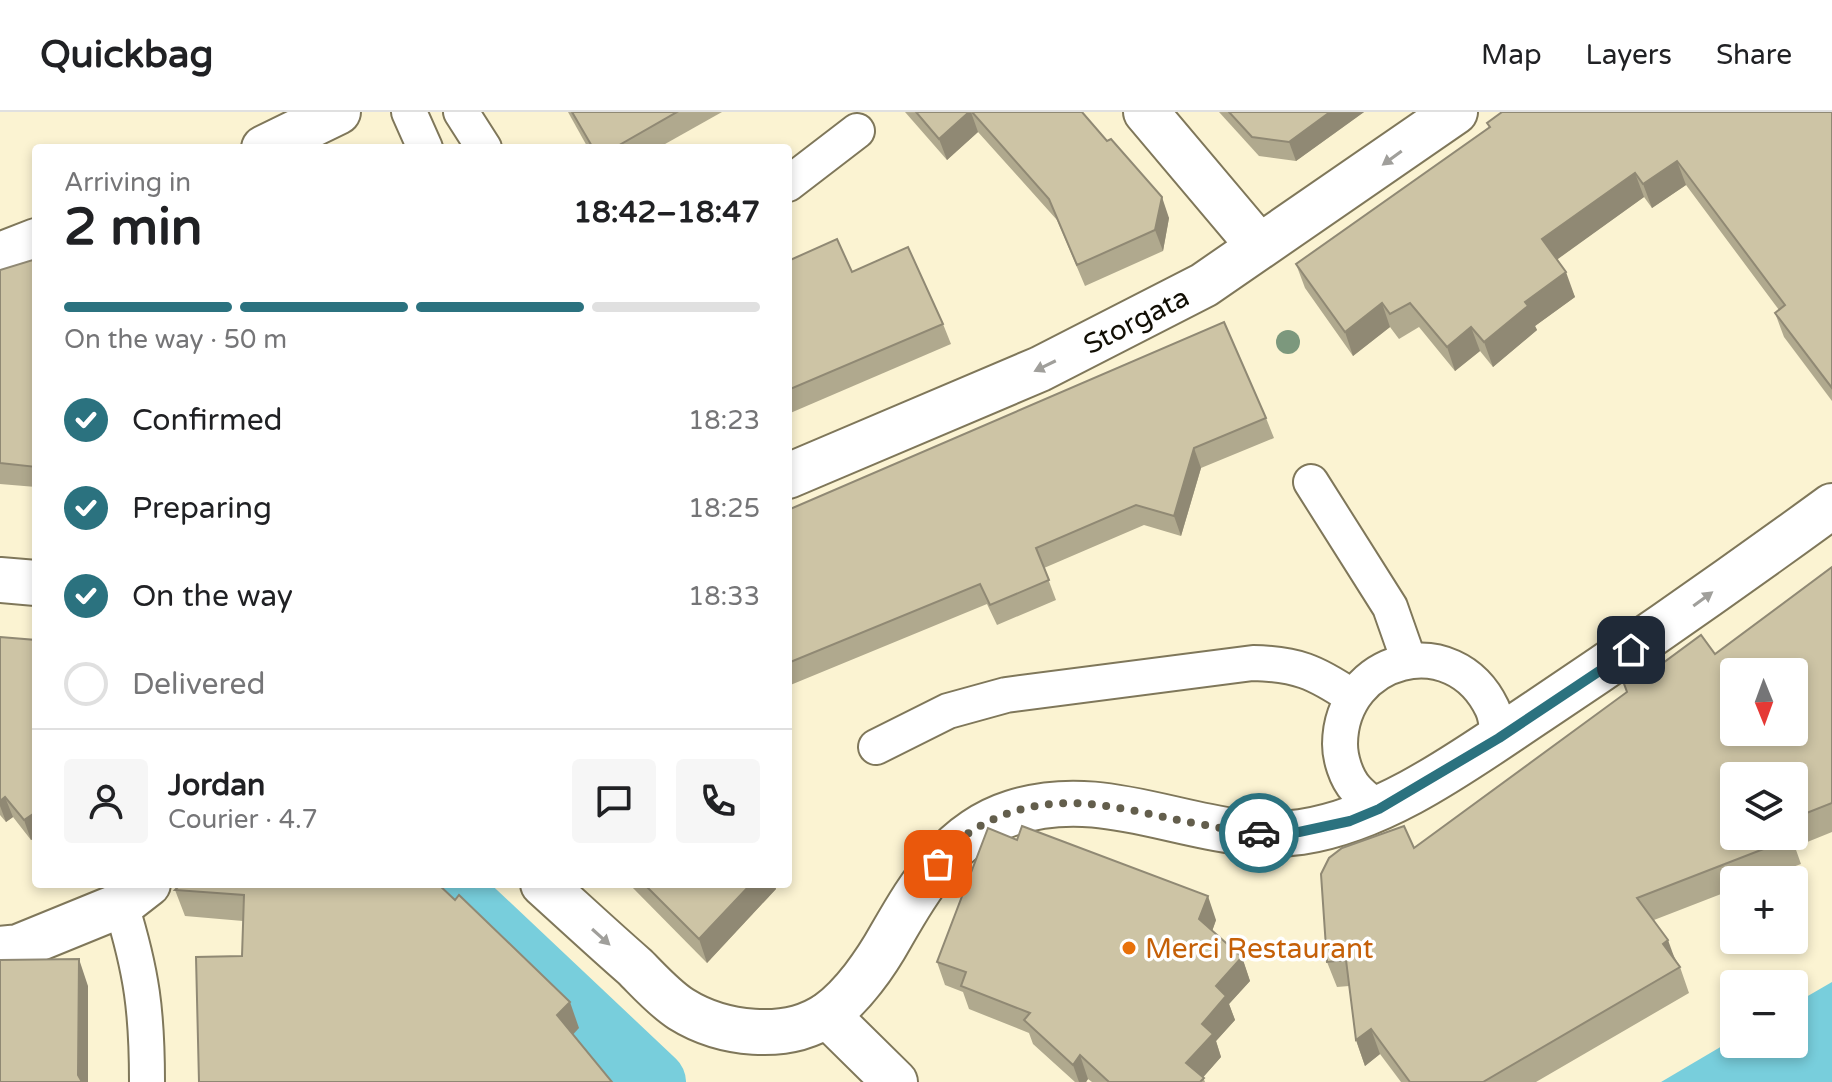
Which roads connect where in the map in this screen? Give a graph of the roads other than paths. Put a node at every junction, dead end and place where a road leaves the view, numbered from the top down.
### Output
1 (338, 112) edge
2 (409, 112) edge
3 (461, 112) edge
4 (1146, 112) edge
5 (1455, 112) edge
6 (857, 131) dead end
7 (272, 144) edge
8 (423, 144) edge
9 (481, 144) edge
10 (792, 181) edge
11 (32, 243) edge
12 (1259, 246) junction
13 (0, 255) edge
14 (792, 474) edge
15 (1311, 482) dead end
16 (1832, 506) edge
17 (0, 580) edge
18 (32, 583) edge
19 (1409, 661) junction
20 (1351, 696) junction
21 (1499, 738) junction
22 (876, 747) dead end
23 (1379, 809) junction
24 (547, 888) edge
25 (134, 895) edge
26 (0, 949) edge
27 (827, 1015) junction
28 (147, 1082) edge
29 (895, 1082) edge

1 - 7 street
2 - 8 lane
3 - 9 lane
4 - 12 street
5 -> 12 street, Storgata
6 - 10 lane
11 - 13 street
12 -> 14 street, Storgata
15 - 19 lane
21 -> 16 street
17 - 18 street
19 - 20 lane
19 - 21 lane
20 - 22 lane
20 - 23 lane
21 - 23 street
23 - 27 street
24 -> 27 street
25 - 26 street
25 - 28 lane
27 - 29 street

